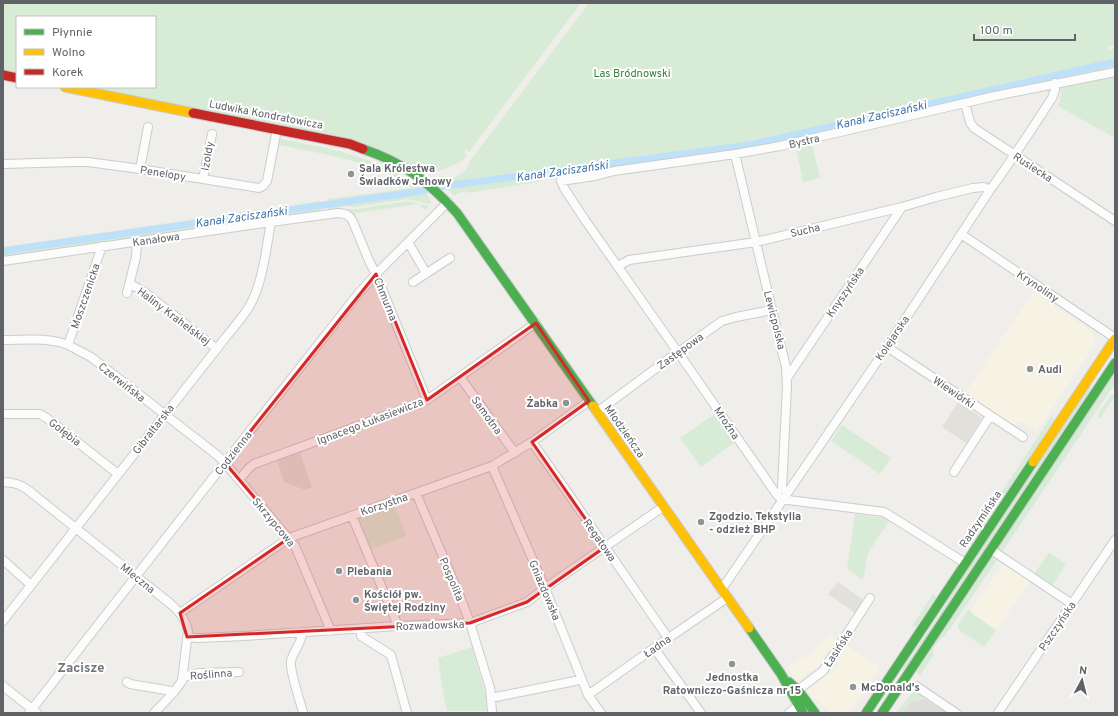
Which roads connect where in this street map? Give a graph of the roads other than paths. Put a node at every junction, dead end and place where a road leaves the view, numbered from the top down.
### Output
1 (1115, 72) edge
2 (3, 75) edge
3 (16, 78) edge
4 (1056, 83) junction
5 (69, 88) edge
6 (965, 103) junction
7 (148, 127) dead end
8 (277, 129) junction
9 (212, 134) dead end
10 (735, 154) junction
11 (1015, 154) junction
12 (3, 164) edge
13 (140, 169) junction
14 (203, 179) junction
15 (561, 181) joint
16 (990, 190) junction
17 (448, 202) junction
18 (902, 207) junction
19 (332, 214) joint
20 (1115, 221) edge
21 (271, 222) junction
22 (961, 234) junction
23 (137, 241) junction
24 (408, 242) junction
25 (756, 242) junction
26 (102, 246) junction
27 (450, 258) dead end
28 (3, 261) edge
29 (618, 266) junction
30 (426, 273) junction
31 (376, 274) junction
32 (413, 282) dead end
33 (130, 284) junction
34 (127, 293) dead end
35 (772, 310) junction
36 (536, 324) junction
37 (1115, 339) edge
38 (3, 340) edge
39 (68, 345) junction
40 (887, 347) junction
41 (217, 349) junction
42 (678, 352) junction
43 (1115, 363) edge
44 (460, 377) junction
45 (787, 378) junction
46 (427, 400) junction
47 (589, 401) junction
48 (597, 412) junction
49 (3, 414) edge
50 (164, 415) junction
51 (990, 416) junction
52 (1023, 437) dead end
53 (532, 442) junction
54 (515, 453) junction
55 (225, 463) junction
56 (492, 466) junction
57 (954, 472) dead end
58 (118, 474) junction
59 (239, 480) junction
60 (3, 482) edge
61 (782, 489) dead end
62 (416, 493) junction
63 (783, 499) junction
64 (663, 507) junction
65 (352, 516) junction
66 (76, 528) junction
67 (289, 538) junction
68 (1115, 540) edge
69 (605, 547) junction
70 (990, 549) junction
71 (3, 560) edge
72 (965, 563) junction
73 (136, 576) junction
74 (31, 585) junction
75 (545, 588) junction
76 (721, 589) junction
77 (727, 598) junction
78 (870, 598) dead end
79 (1072, 604) junction
80 (180, 613) junction
81 (3, 621) edge
82 (470, 623) junction
83 (398, 626) junction
84 (361, 629) junction
85 (331, 631) junction
86 (302, 632) junction
87 (187, 637) junction
88 (668, 638) junction
89 (654, 648) junction
90 (239, 672) dead end
91 (781, 674) junction
92 (183, 677) junction
93 (581, 679) junction
94 (127, 682) dead end
95 (3, 686) edge
96 (916, 686) dead end
97 (798, 690) junction
98 (174, 692) junction
99 (588, 694) junction
100 (492, 698) junction
101 (801, 710) edge
102 (33, 712) edge
103 (154, 713) edge
104 (303, 713) edge
105 (407, 713) edge
106 (492, 713) edge
107 (601, 713) edge
108 (701, 713) edge
109 (789, 713) edge
110 (815, 713) edge
111 (866, 713) edge
112 (882, 713) edge
113 (956, 713) edge
114 (998, 713) edge

1 - 4 street, Bystra
2 - 3 main road
4 - 6 street, Bystra
4 - 11 street, Kolejarska
5 - 8 main road, Ludwika Kondratowicza
6 - 10 street, Bystra
6 - 11 street, Rusiecka
7 - 13 street
8 - 14 street, Penelopy
8 - 17 main road, Ludwika Kondratowicza
9 - 14 street, Izoldy
10 - 15 street, Bystra
10 - 25 street, Lewicpolska
11 - 16 street, Kolejarska
11 - 20 street, Rusiecka
12 - 13 street, Penelopy
13 - 14 street, Penelopy
15 - 29 street, Mroźna
16 - 18 street, Sucha
16 - 22 street, Kolejarska
17 - 24 street, Codzienna
17 - 36 main road, Młodzieńcza
18 - 25 street, Sucha
18 - 45 street, Knyszyńska
19 - 21 street, Kanałowa
19 - 31 street, Chmurna
21 - 23 street, Kanałowa
21 - 41 street, Gibraltarska
22 - 37 street, Krynoliny
22 - 40 street, Kolejarska
23 - 26 street, Kanałowa
23 - 33 street, Haliny Krahelskiej
24 - 30 street
24 - 31 street, Codzienna
25 - 29 street, Sucha
25 - 35 street, Lewicpolska
26 - 28 street, Kanałowa
26 - 39 street, Moszczenicka
27 - 30 street
29 - 42 street, Mroźna
30 - 32 street
31 - 46 street, Chmurna
31 - 55 street, Codzienna
33 - 34 street, Haliny Krahelskiej
33 - 41 street, Haliny Krahelskiej
35 - 42 street, Zastępowa
35 - 45 street, Lewicpolska
36 - 44 street, Ignacego Łukasiewicza
36 - 47 main road, Młodzieńcza
37 - 72 main road, Radzymińska
38 - 39 street, Czerwińska
39 - 50 street, Czerwińska
40 - 51 street, Wiewiórki
40 - 63 street, Kolejarska
41 - 50 street, Gibraltarska
42 - 48 street, Zastępowa
42 - 63 street, Mroźna
43 - 70 main road
44 - 46 street, Ignacego Łukasiewicza
44 - 54 street, Samotna
45 - 61 street, Lewicpolska
46 - 59 street, Ignacego Łukasiewicza
47 - 48 main road, Młodzieńcza
47 - 53 street, Korzystna
48 - 64 main road, Młodzieńcza
49 - 58 street, Gołębia
50 - 55 street, Czerwińska
50 - 58 street, Gibraltarska
51 - 52 street, Wiewiórki
51 - 57 street
53 - 54 street, Korzystna
53 - 69 street, Regatowa
54 - 56 street, Korzystna
55 - 59 street, Skrzypcowa
55 - 73 street, Codzienna
56 - 62 street, Korzystna
56 - 75 street, Gniazdowska
58 - 66 street, Gibraltarska
59 - 67 street, Skrzypcowa
60 - 66 street, Mleczna
62 - 65 street, Korzystna
62 - 82 street, Pospolita
63 - 72 street
63 - 76 street, Kolejarska
64 - 69 street, Rozwadowska
64 - 76 main road, Młodzieńcza
65 - 67 street, Korzystna
65 - 83 street
66 - 73 street, Mleczna
66 - 74 street, Gibraltarska
67 - 80 street, Korzystna
67 - 85 street, Skrzypcowa
68 - 79 street, Pszczyńska
69 - 75 street, Rozwadowska
69 - 88 street, Regatowa
70 - 79 street
70 - 112 main road
71 - 74 street
72 - 111 main road, Radzymińska
73 - 80 street, Mleczna
73 - 102 street, Codzienna
74 - 81 street, Gibraltarska
75 - 82 street, Rozwadowska
75 - 93 street, Gniazdowska
76 - 77 main road, Młodzieńcza
77 - 88 street, Ładna
77 - 91 main road, Młodzieńcza
78 - 97 street, Łasińska
79 - 114 street, Pszczyńska
80 - 87 street, Mleczna
82 - 83 street, Rozwadowska
82 - 100 street, Pospolita
83 - 84 street, Rozwadowska
84 - 85 street, Rozwadowska
84 - 105 street
85 - 86 street, Rozwadowska
86 - 87 street, Rozwadowska
86 - 104 street
87 - 92 street, Mleczna
88 - 89 street, Ładna
89 - 99 street, Ładna
89 - 108 street
90 - 92 street, Roślinna
91 - 97 main road, Młodzieńcza
91 - 101 main road, Młodzieńcza
92 - 98 street, Mleczna
93 - 99 street, Gniazdowska
93 - 100 street
94 - 98 street
95 - 102 street
96 - 113 street
97 - 110 main road, Młodzieńcza
98 - 103 street, Mleczna
99 - 107 street, Gniazdowska
100 - 106 street, Pospolita
101 - 109 street

